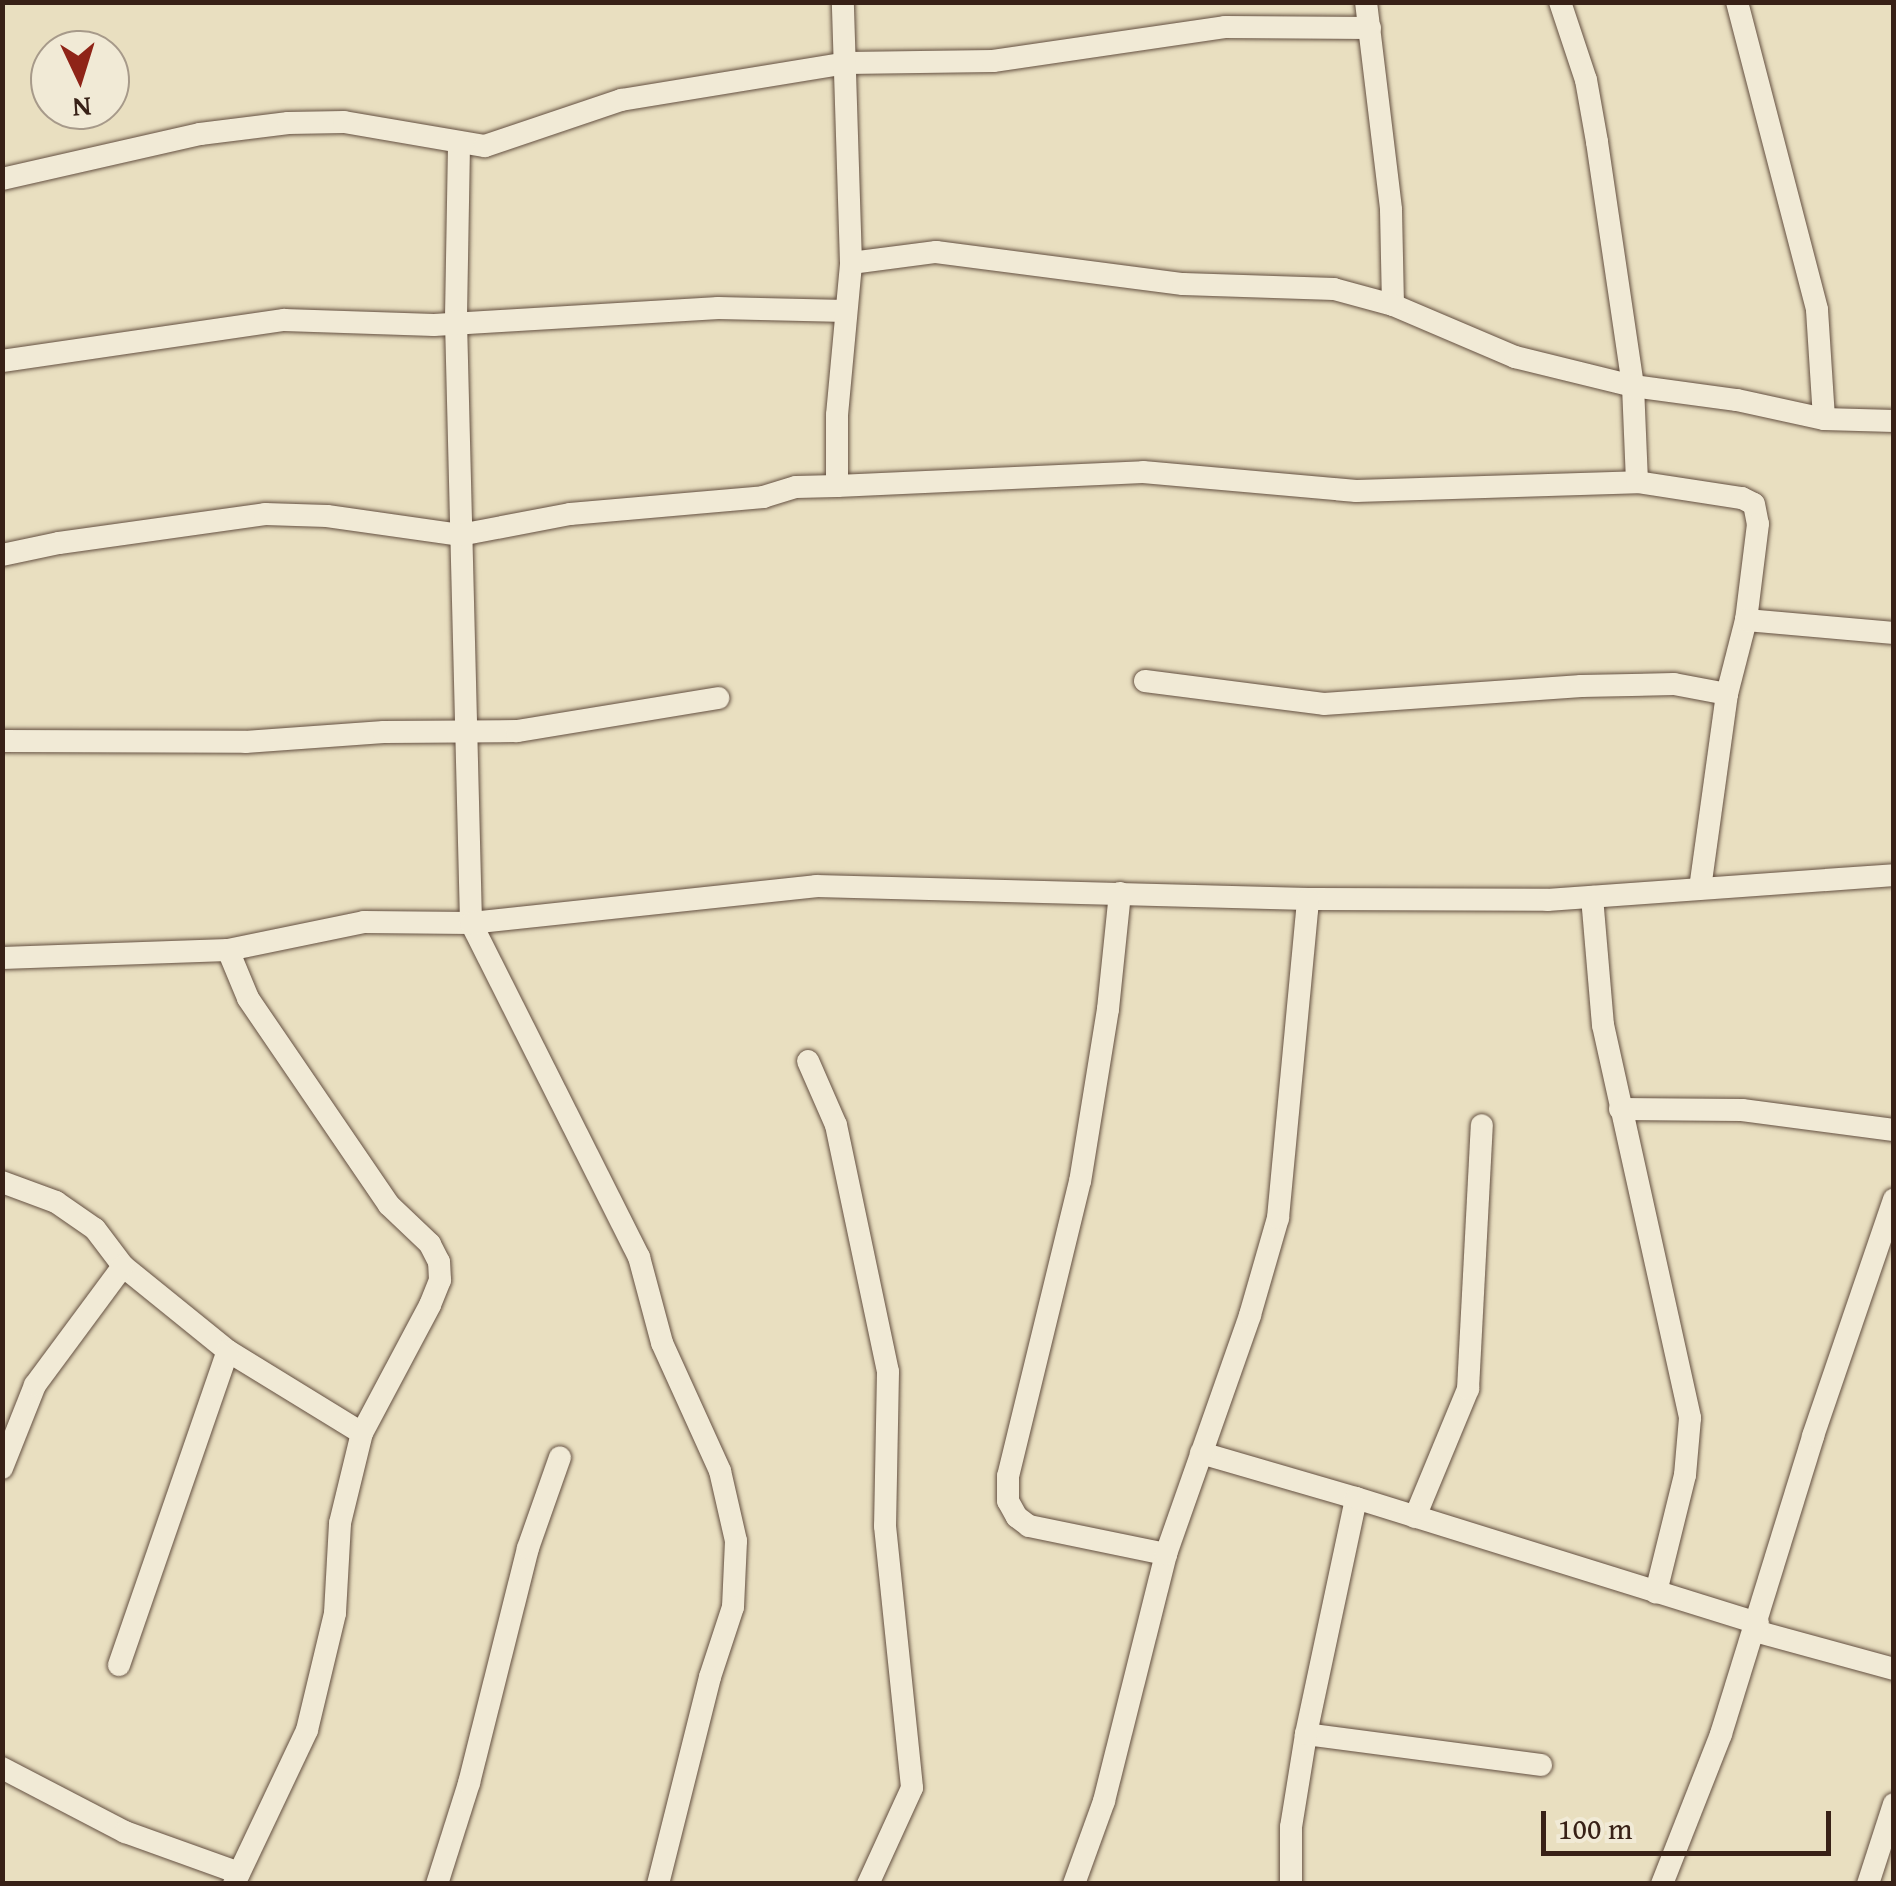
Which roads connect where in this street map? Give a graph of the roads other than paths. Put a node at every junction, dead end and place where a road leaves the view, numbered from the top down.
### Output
1 (844, 2) edge
2 (1366, 2) edge
3 (1560, 2) edge
4 (1737, 2) edge
5 (1370, 28) junction
6 (847, 64) junction
7 (459, 145) junction
8 (2, 179) edge
9 (852, 263) junction
10 (1393, 305) junction
11 (846, 311) junction
12 (456, 320) junction
13 (2, 361) edge
14 (1634, 386) junction
15 (1824, 418) junction
16 (1894, 421) edge
17 (1637, 482) junction
18 (838, 486) junction
19 (460, 534) junction
20 (2, 555) edge
21 (1746, 620) junction
22 (1894, 633) edge
23 (1145, 681) dead end
24 (1727, 694) junction
25 (718, 698) dead end
26 (466, 732) junction
27 (2, 741) edge
28 (1894, 874) edge
29 (1700, 888) junction
30 (1120, 893) junction
31 (1592, 896) junction
32 (1308, 900) junction
33 (470, 922) junction
34 (228, 950) junction
35 (2, 958) edge
36 (808, 1061) dead end
37 (1620, 1109) junction
38 (1482, 1125) dead end
39 (1894, 1130) edge
40 (2, 1182) edge
41 (1894, 1200) edge
42 (123, 1266) junction
43 (228, 1351) junction
44 (362, 1434) junction
45 (1201, 1453) junction
46 (560, 1457) dead end
47 (2, 1468) edge
48 (1356, 1498) junction
49 (1415, 1517) junction
50 (1166, 1554) junction
51 (1656, 1592) junction
52 (1756, 1627) junction
53 (119, 1665) dead end
54 (1894, 1669) edge
55 (1306, 1734) junction
56 (1541, 1766) dead end
57 (2, 1768) edge
58 (1894, 1804) edge
59 (236, 1878) edge
60 (437, 1884) edge
61 (658, 1884) edge
62 (868, 1884) edge
63 (1074, 1884) edge
64 (1292, 1884) edge
65 (1662, 1884) edge
66 (1868, 1884) edge

1 - 6 street
2 - 5 street
3 - 14 street
4 - 15 street
5 - 6 street
5 - 10 street
6 - 7 street
6 - 9 street
7 - 8 street
7 - 12 street
9 - 10 street
9 - 11 street
10 - 14 street
11 - 12 street
11 - 18 street
12 - 13 street
12 - 19 street
14 - 15 street
14 - 17 street
15 - 16 street
17 - 18 street
17 - 21 street
18 - 19 street
19 - 20 street
19 - 26 street
21 - 22 street
21 - 24 street
23 - 24 street
24 - 29 street
25 - 26 street
26 - 27 street
26 - 33 street
28 - 29 street
29 - 31 street
30 - 32 street
30 - 33 street
30 - 50 street
31 - 32 street
31 - 37 street
32 - 45 street
33 - 34 street
33 - 61 street
34 - 35 street
34 - 44 street
36 - 62 street
37 - 39 street
37 - 51 street
38 - 49 street
40 - 42 street
41 - 52 street
42 - 43 street
42 - 47 street
43 - 44 street
43 - 53 street
44 - 59 street
45 - 48 street
45 - 50 street
46 - 60 street
48 - 49 street
48 - 55 street
49 - 51 street
50 - 63 street
51 - 52 street
52 - 54 street
52 - 65 street
55 - 56 street
55 - 64 street
57 - 59 street
58 - 66 street

